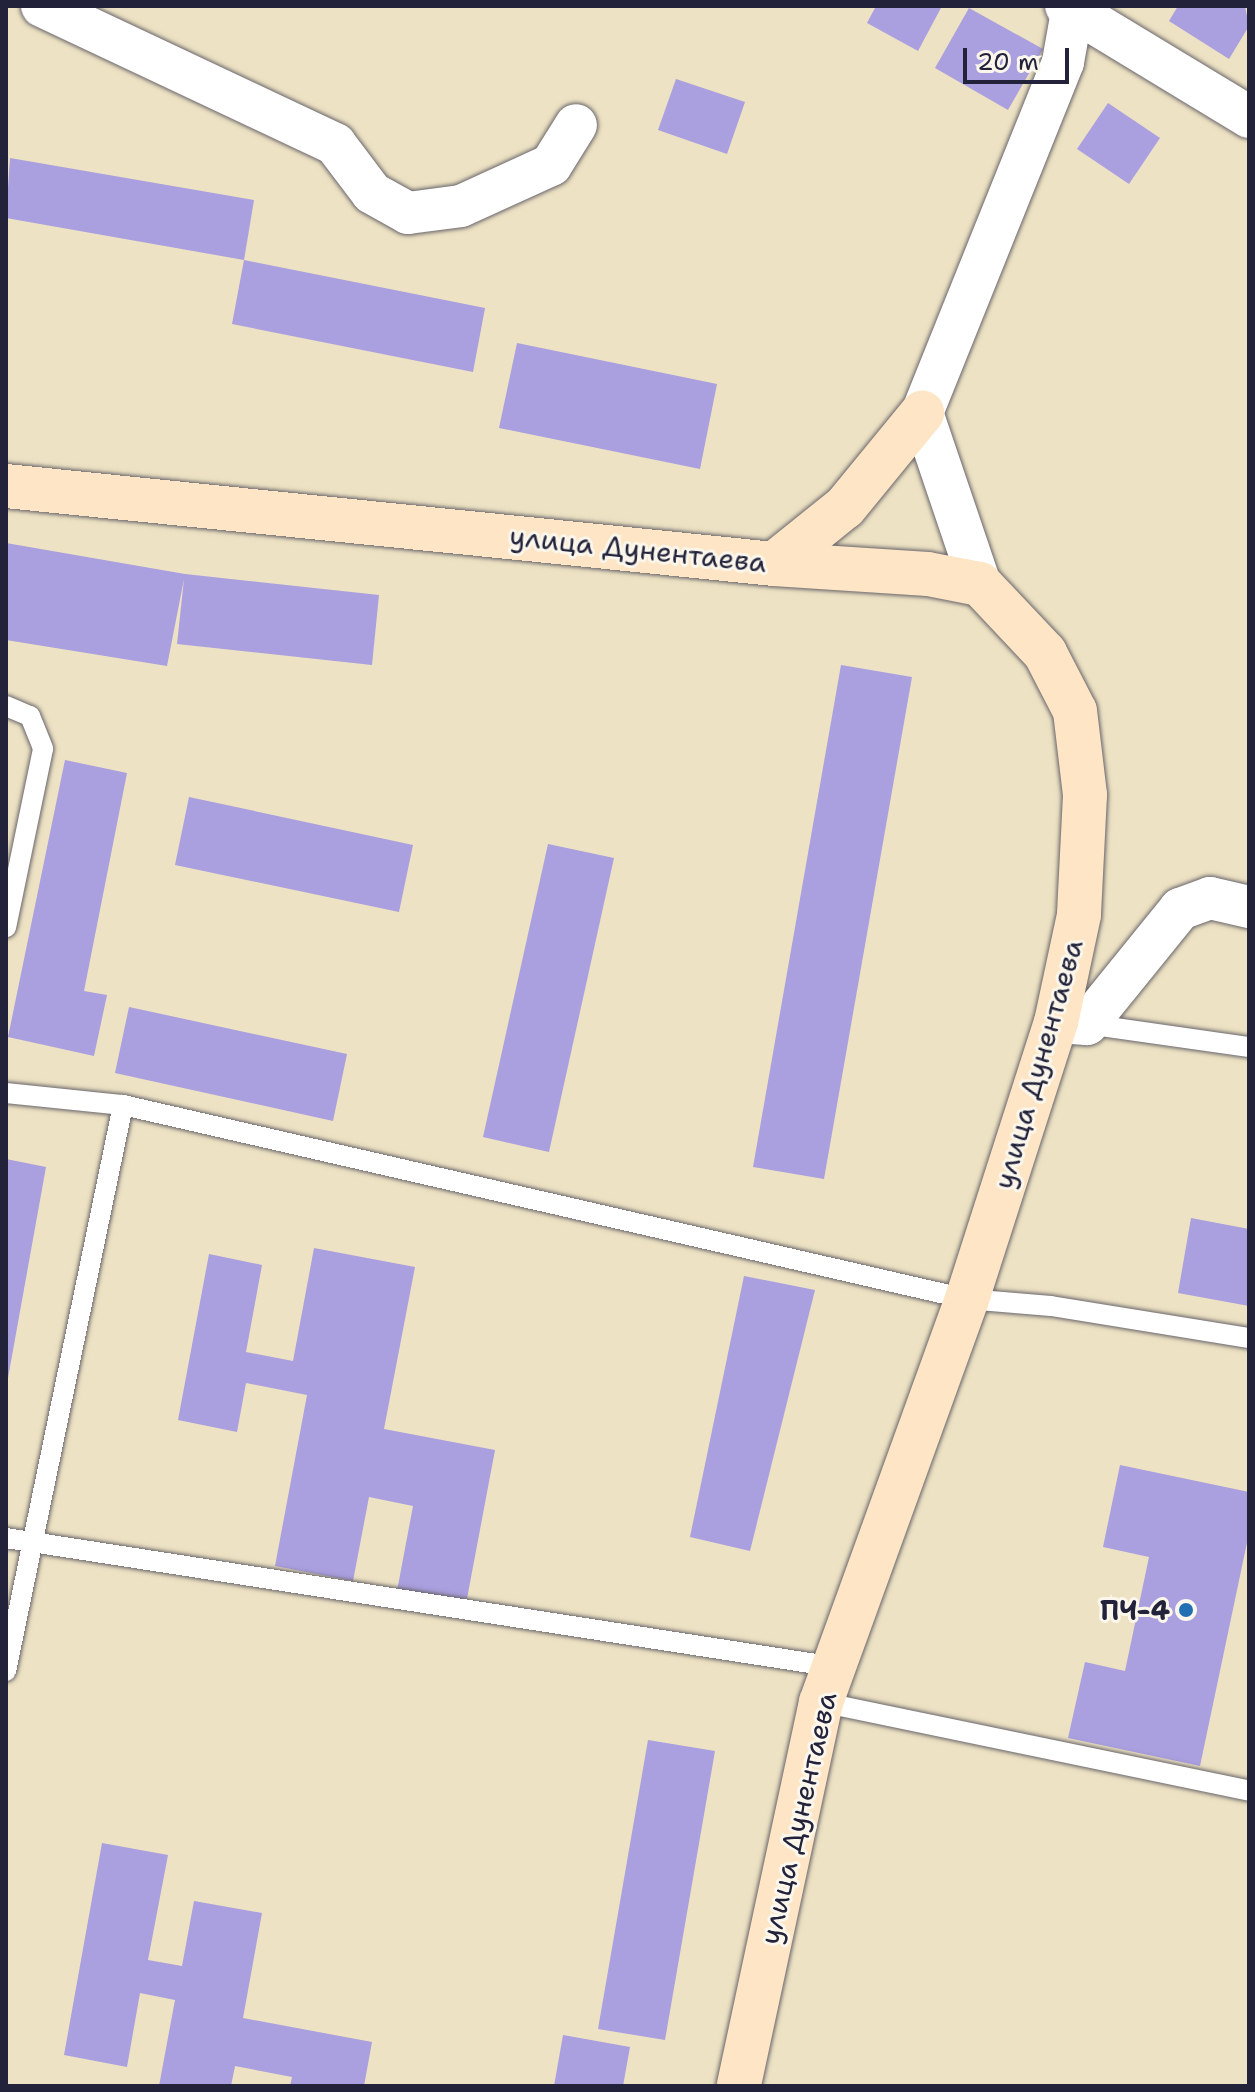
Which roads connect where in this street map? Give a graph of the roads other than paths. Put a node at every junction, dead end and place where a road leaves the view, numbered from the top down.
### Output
1 (42, 6) edge
2 (1071, 7) edge
3 (1249, 117) edge
4 (576, 125) dead end
5 (922, 413) junction
6 (6, 486) edge
7 (774, 564) junction
8 (980, 584) junction
9 (6, 706) edge
10 (1249, 907) edge
11 (6, 927) edge
12 (1072, 1023) junction
13 (1249, 1047) edge
14 (6, 1093) edge
15 (123, 1105) junction
16 (967, 1299) junction
17 (1249, 1338) edge
18 (6, 1538) edge
19 (33, 1545) junction
20 (6, 1671) edge
21 (828, 1684) junction
22 (1249, 1791) edge
23 (739, 2086) edge

1 - 4 street
2 - 3 street
2 - 5 street
5 - 7 street
5 - 8 street
6 - 7 street, улица Дунентаева
7 - 8 street, улица Дунентаева
8 - 12 street, улица Дунентаева
9 - 11 lane
10 - 12 street
12 - 13 lane
12 - 16 street, улица Дунентаева
14 - 15 lane
15 - 16 lane
15 - 19 lane
16 - 17 lane
16 - 21 street, улица Дунентаева
18 - 19 lane
19 - 20 lane
19 - 21 lane
21 - 22 lane
21 - 23 street, улица Дунентаева

